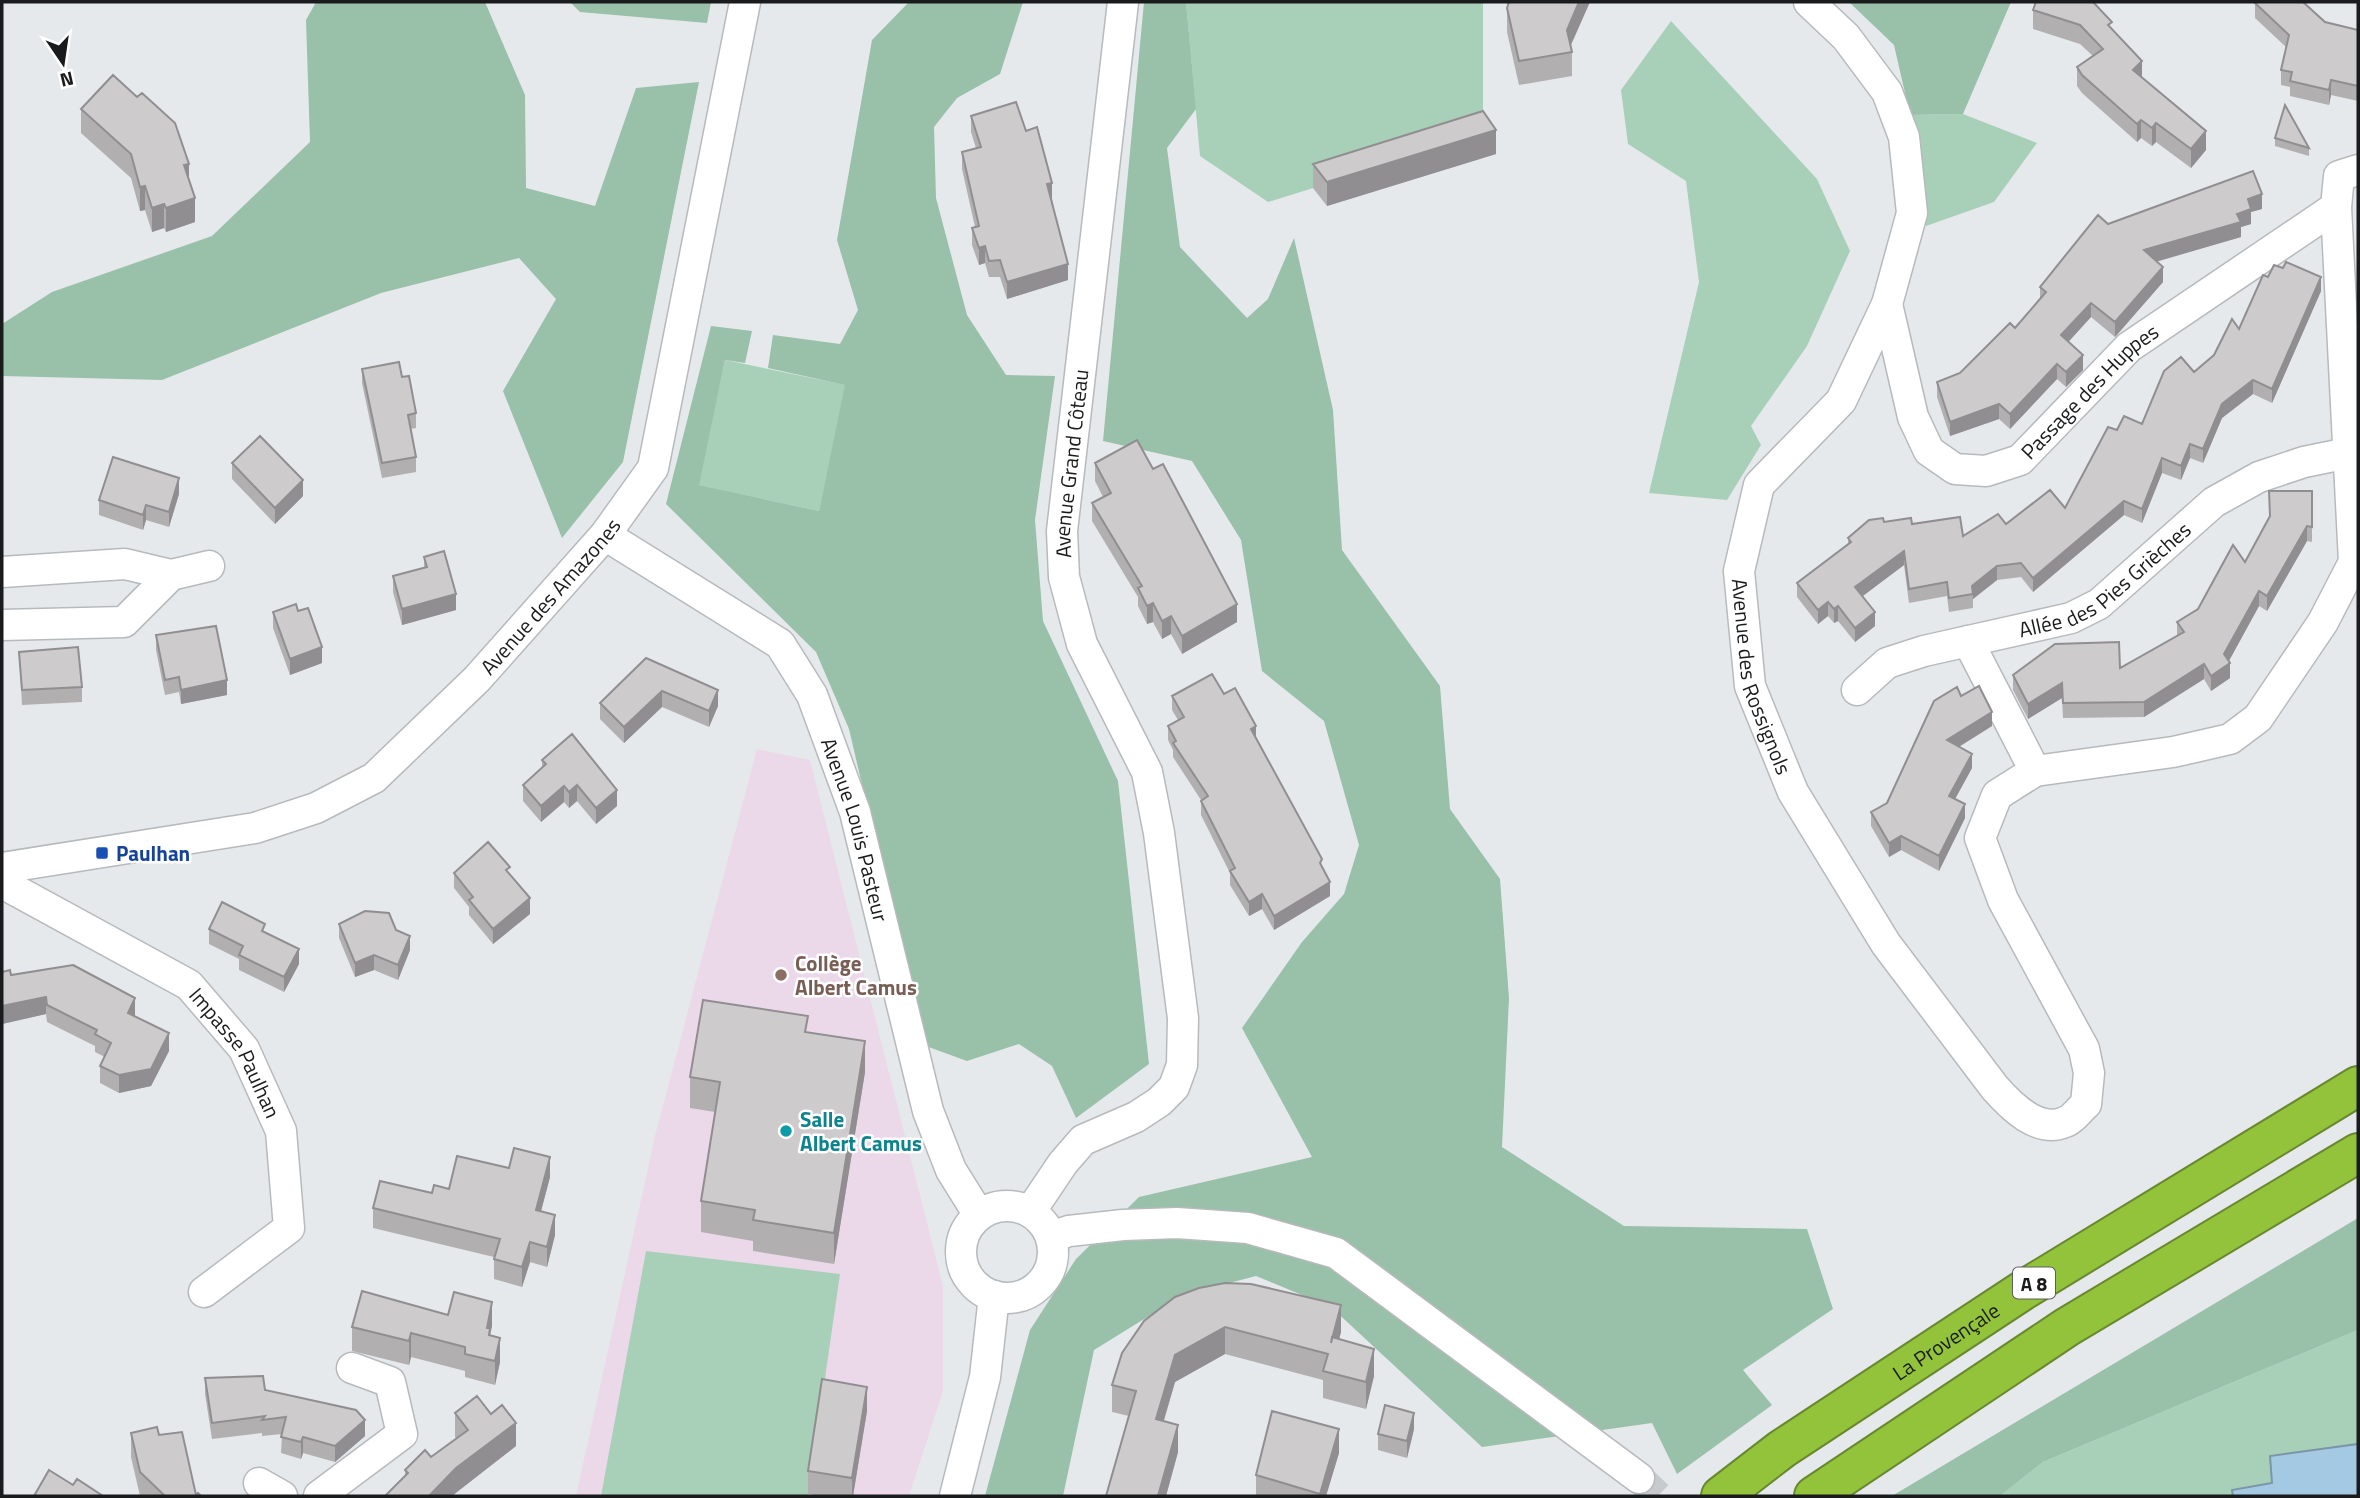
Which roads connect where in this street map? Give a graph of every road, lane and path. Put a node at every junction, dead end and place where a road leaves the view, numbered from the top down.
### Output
1 (746, 2) edge
2 (1123, 2) edge
3 (1809, 2) edge
4 (2358, 170) edge
5 (2336, 207) junction
6 (1887, 303) junction
7 (2347, 453) junction
8 (605, 534) junction
9 (209, 566) dead end
10 (2, 572) edge
11 (171, 575) junction
12 (2, 625) edge
13 (1968, 641) junction
14 (1857, 690) dead end
15 (2035, 771) junction
16 (2, 868) edge
17 (2, 884) edge
18 (2358, 1087) edge
19 (2358, 1153) edge
20 (1030, 1212) junction
21 (979, 1215) junction
22 (1052, 1237) junction
23 (204, 1292) dead end
24 (994, 1296) junction
25 (352, 1368) dead end
26 (1639, 1478) tunnel mouth
27 (319, 1496) edge
28 (955, 1496) edge
29 (1721, 1496) edge
30 (1814, 1496) edge

1 - 8 street, Avenue des Amazones
2 - 20 street, Avenue Grand Côteau
3 - 6 street, Avenue des Rossignols
4 - 5 street
5 - 6 street, Passage des Huppes
5 - 7 street
6 - 15 street, Avenue des Rossignols
7 - 13 street, Allée des Pies Grièches
7 - 15 street
8 - 16 street, Avenue des Amazones
8 - 21 street, Avenue Louis Pasteur
9 - 11 street
10 - 11 street
11 - 12 street
13 - 14 street, Allée des Pies Grièches
13 - 15 street
17 - 23 street, Impasse Paulhan
18 - 29 highway, La Provençale / A 8
19 - 30 highway, A 8
20 - 21 street
20 - 22 street
21 - 24 street
22 - 24 street
22 - 26 street
24 - 28 street
25 - 27 street

